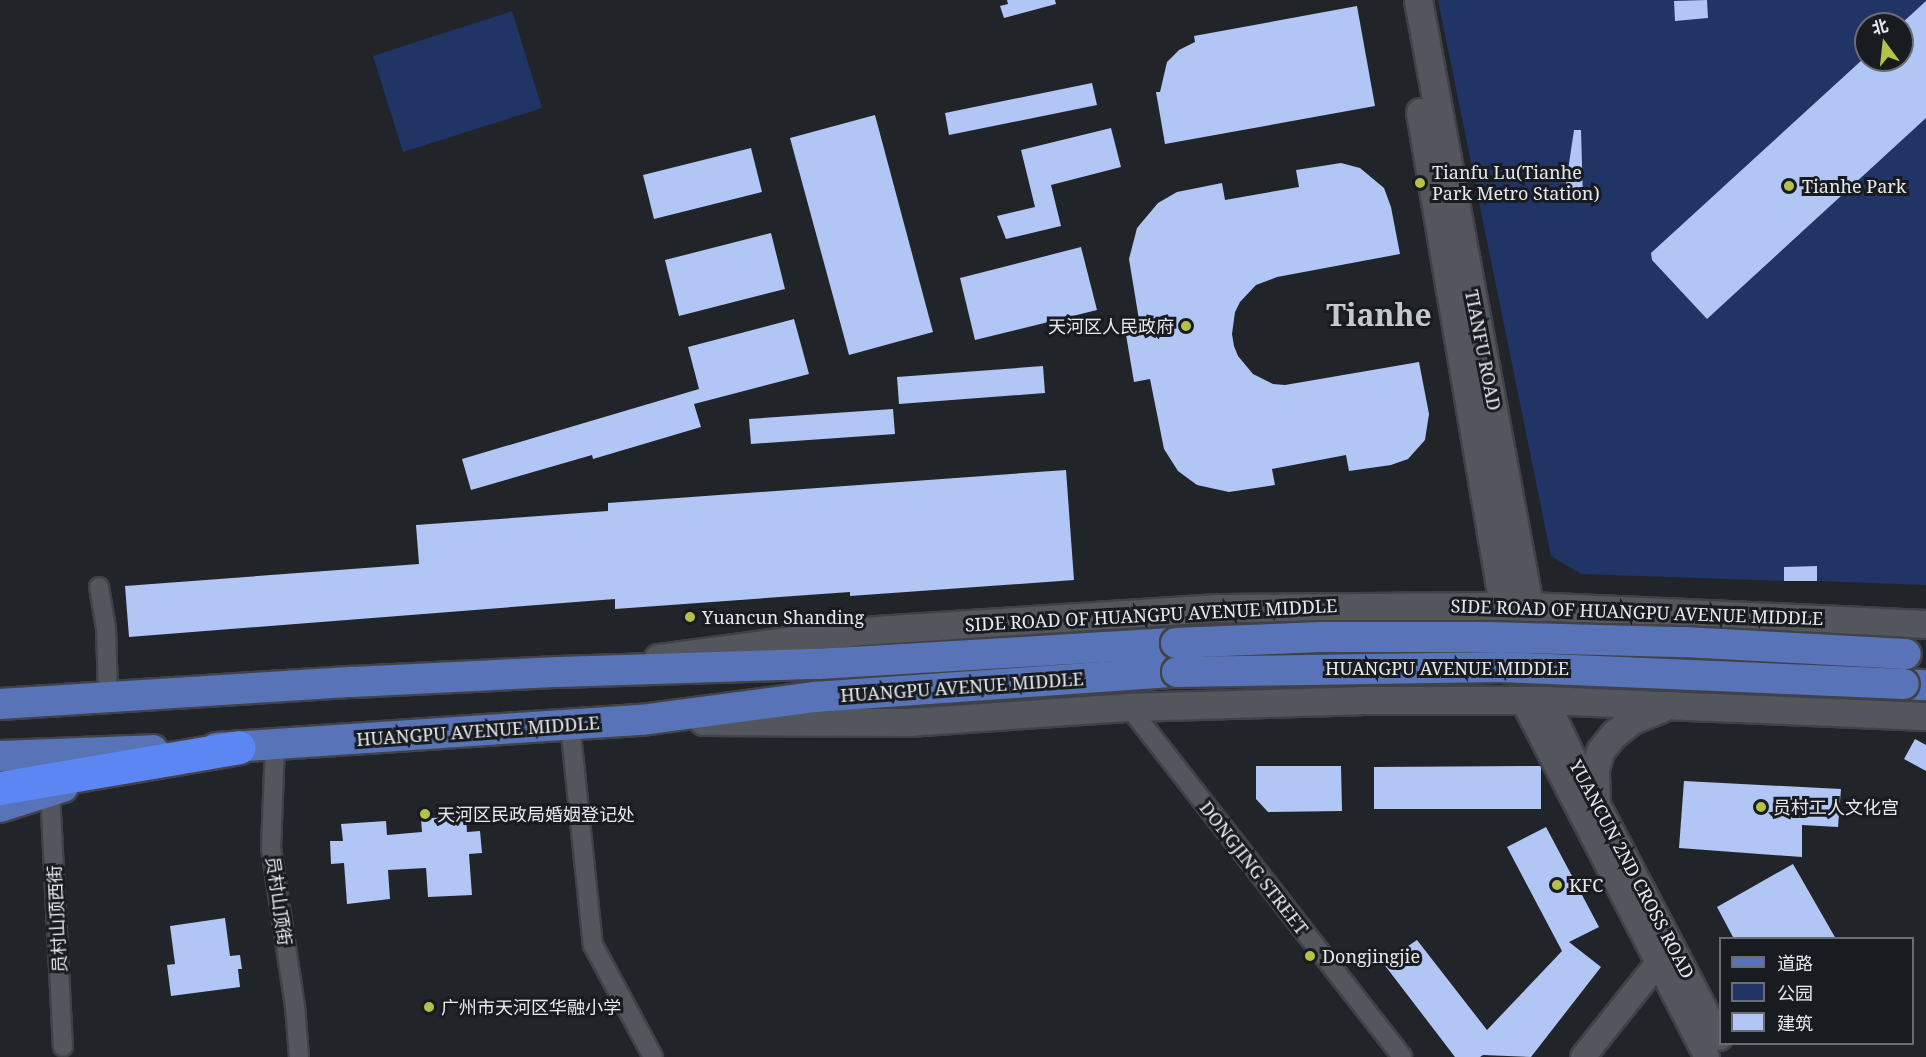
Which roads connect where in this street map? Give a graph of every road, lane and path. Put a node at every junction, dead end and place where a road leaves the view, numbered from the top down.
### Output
1 (1401, 0) edge
2 (1418, 0) edge
3 (99, 587) dead end
4 (1359, 606) junction
5 (1503, 606) junction
6 (1530, 606) junction
7 (1730, 614) junction
8 (1926, 624) edge
9 (1916, 654) edge
10 (558, 672) junction
11 (1915, 685) edge
12 (108, 696) junction
13 (1534, 699) junction
14 (1360, 700) junction
15 (0, 704) edge
16 (1669, 705) junction
17 (1129, 707) junction
18 (1724, 707) junction
19 (1926, 716) edge
20 (642, 720) junction
21 (570, 724) junction
22 (275, 744) junction
23 (239, 747) junction
24 (0, 756) edge
25 (98, 773) junction
26 (0, 788) edge
27 (50, 792) junction
28 (1596, 802) junction
29 (0, 807) edge
30 (1658, 963) junction
31 (1719, 1036) edge
32 (63, 1047) dead end
33 (299, 1057) edge
34 (653, 1057) edge
35 (1402, 1057) edge
36 (1583, 1057) edge
37 (1707, 1057) edge

1 - 5 main road, TIANFU ROAD
2 - 6 main road, TIANFU ROAD
3 - 12 street
4 - 5 main road, SIDE ROAD OF HUANGPU AVENUE MIDDLE
4 - 10 main road, SIDE ROAD OF HUANGPU AVENUE MIDDLE
4 - 14 main road
5 - 6 main road, SIDE ROAD OF HUANGPU AVENUE MIDDLE
5 - 13 main road, TIANFU ROAD
6 - 7 main road, SIDE ROAD OF HUANGPU AVENUE MIDDLE
6 - 13 main road, TIANFU ROAD
7 - 8 main road, SIDE ROAD OF HUANGPU AVENUE MIDDLE
7 - 18 main road
9 - 10 main road, HUANGPU AVENUE MIDDLE, bridge
10 - 12 main road, HUANGPU AVENUE MIDDLE
11 - 20 main road, HUANGPU AVENUE MIDDLE, bridge
12 - 15 main road, HUANGPU AVENUE MIDDLE
13 - 14 main road
13 - 16 main road
13 - 28 street, YUANCUN 2ND CROSS ROAD
13 - 30 street, YUANCUN 2ND CROSS ROAD
14 - 17 main road
16 - 18 main road
16 - 28 main road
17 - 20 main road
17 - 35 street, DONGJING STREET
18 - 19 main road
20 - 21 main road, HUANGPU AVENUE MIDDLE
21 - 22 main road, HUANGPU AVENUE MIDDLE
21 - 34 street
22 - 23 main road, HUANGPU AVENUE MIDDLE
22 - 33 street, 员村山顶街
23 - 24 main road, HUANGPU AVENUE MIDDLE
23 - 25 highway
25 - 26 highway
25 - 27 main road
27 - 29 main road
27 - 32 street, 员村山顶西街
28 - 31 street, YUANCUN 2ND CROSS ROAD
30 - 36 street
30 - 37 street, YUANCUN 2ND CROSS ROAD

